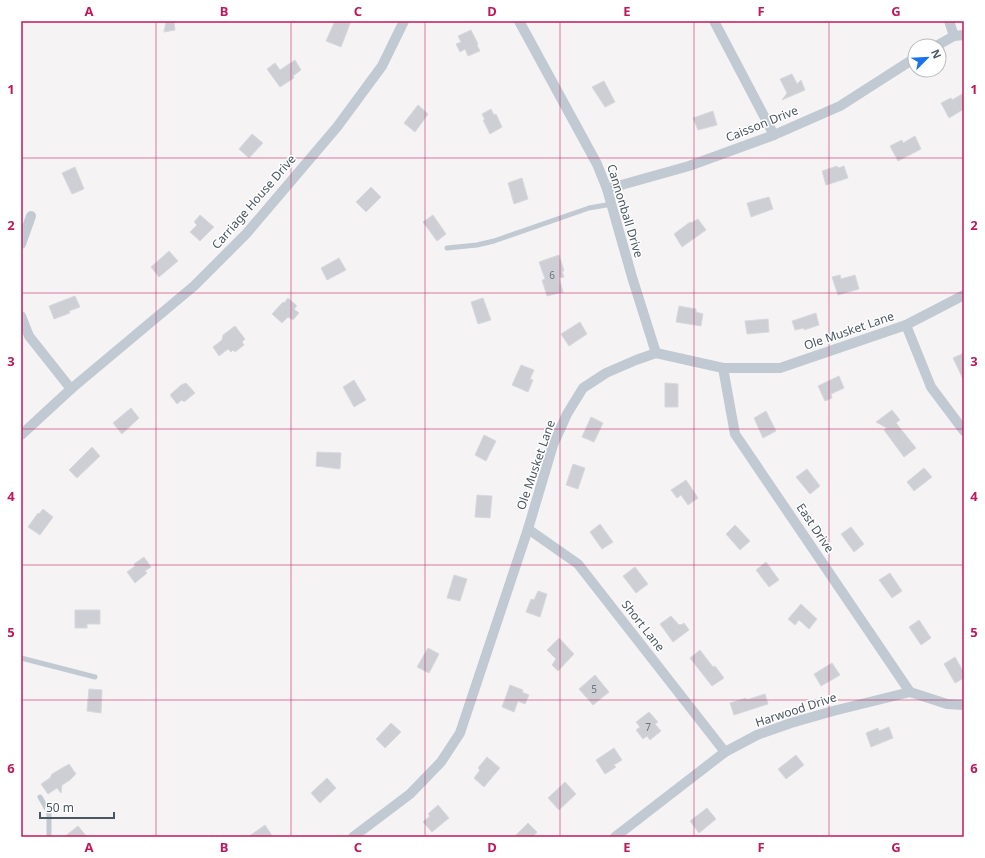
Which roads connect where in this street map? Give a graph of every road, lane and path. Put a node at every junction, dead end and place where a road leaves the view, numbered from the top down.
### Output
1 (404, 21) edge
2 (519, 21) edge
3 (714, 21) edge
4 (949, 21) edge
5 (959, 35) edge
6 (947, 41) edge
7 (907, 63) edge
8 (774, 135) junction
9 (607, 190) junction
10 (612, 204) junction
11 (31, 216) dead end
12 (21, 244) edge
13 (447, 248) dead end
14 (964, 295) edge
15 (21, 316) edge
16 (906, 325) junction
17 (656, 353) junction
18 (723, 368) junction
19 (71, 389) junction
20 (964, 431) edge
21 (21, 436) edge
22 (528, 529) junction
23 (21, 658) edge
24 (95, 677) dead end
25 (910, 692) junction
26 (964, 705) edge
27 (725, 752) junction
28 (40, 796) dead end
29 (49, 837) edge
30 (354, 837) edge
31 (615, 837) edge

1 - 19 street, Carriage House Drive
2 - 9 street, Cannonball Drive
3 - 8 street
4 - 5 street
5 - 6 street
7 - 8 street, Caisson Drive
8 - 9 street, Caisson Drive
9 - 10 street, Cannonball Drive
10 - 13 lane
10 - 17 street, Cannonball Drive
11 - 12 street
14 - 16 street
15 - 19 street
16 - 18 street, Ole Musket Lane
16 - 20 street
17 - 18 street, Ole Musket Lane
17 - 22 street, Ole Musket Lane
18 - 25 street, East Drive
19 - 21 street, Carriage House Drive
22 - 27 street, Short Lane
22 - 30 street, Ole Musket Lane
23 - 24 lane
25 - 26 street
25 - 27 street, Harwood Drive
27 - 31 street, Harwood Drive
28 - 29 lane

